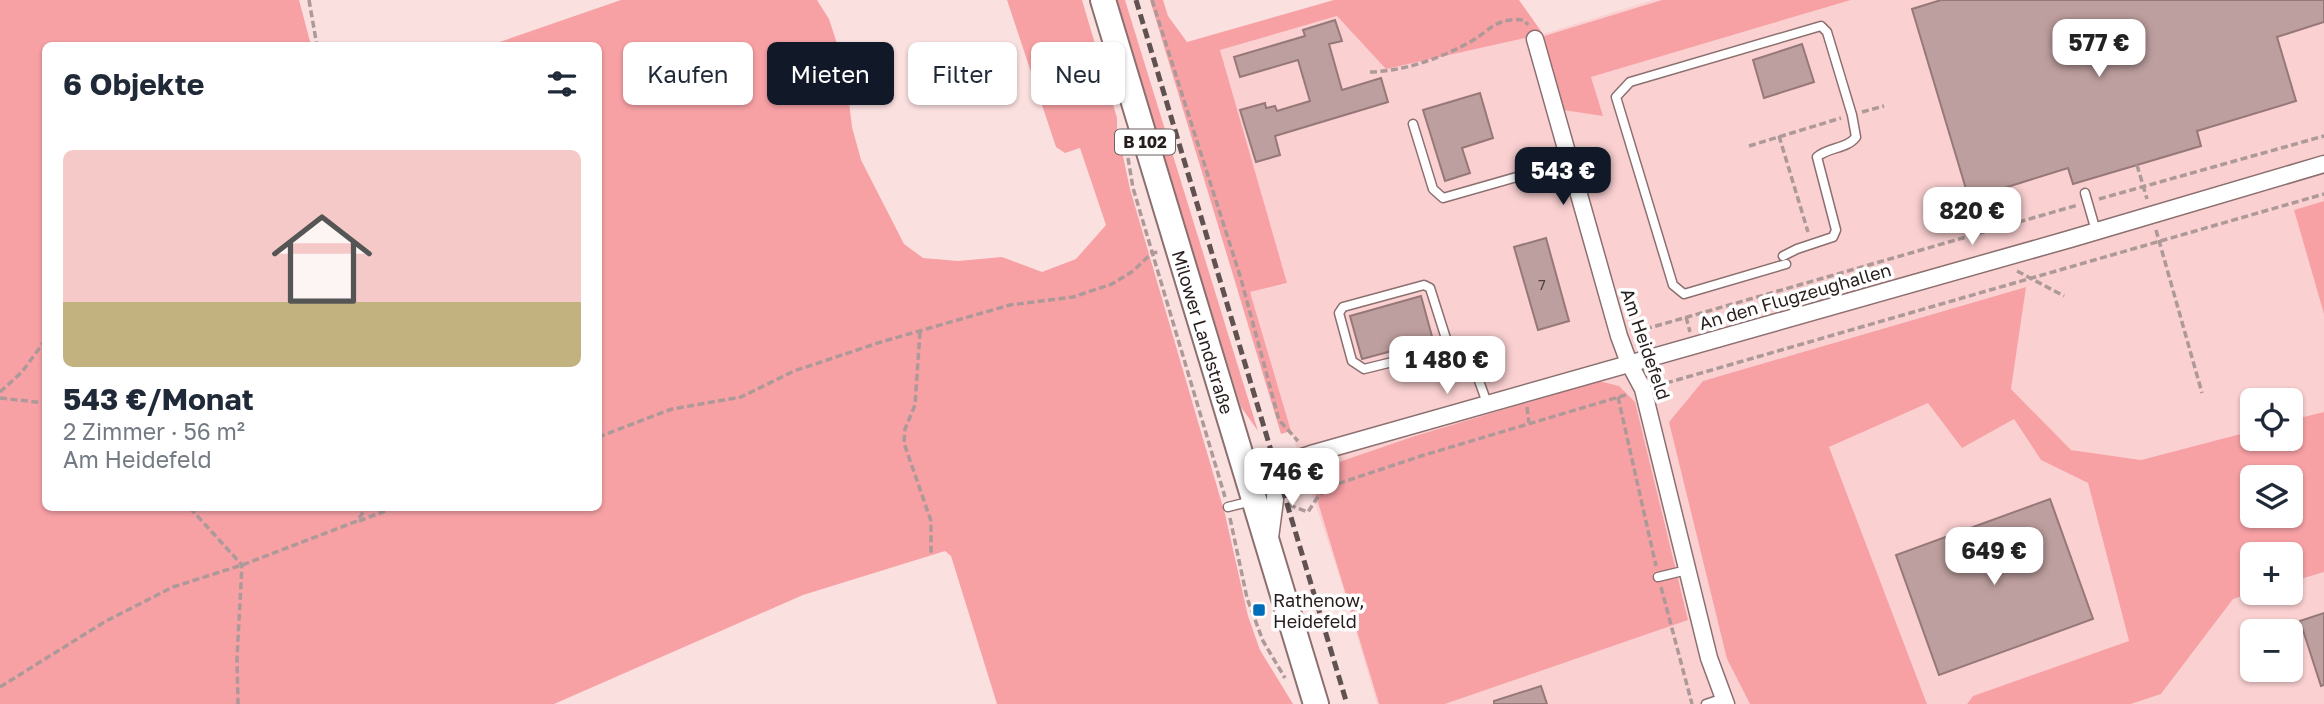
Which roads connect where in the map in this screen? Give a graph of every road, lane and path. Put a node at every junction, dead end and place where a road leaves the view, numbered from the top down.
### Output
1 (309, 0) edge
2 (1104, 0) edge
3 (1152, 0) edge
4 (1535, 39) joint
5 (316, 42) edge
6 (1370, 72) dead end
7 (1884, 106) dead end
8 (1852, 115) junction
9 (1413, 124) dead end
10 (1779, 136) junction
11 (2324, 136) edge
12 (1749, 146) dead end
13 (1126, 149) dead end
14 (1569, 162) junction
15 (2324, 164) edge
16 (2137, 165) dead end
17 (2144, 187) junction
18 (2085, 192) dead end
19 (2324, 194) edge
20 (2088, 203) junction
21 (2152, 214) junction
22 (2096, 231) junction
23 (2160, 243) junction
24 (1812, 244) junction
25 (1177, 247) junction
26 (1152, 253) junction
27 (1994, 260) junction
28 (2033, 279) junction
29 (2064, 296) dead end
30 (920, 332) junction
31 (1619, 336) junction
32 (42, 344) edge
33 (1449, 348) junction
34 (1629, 363) junction
35 (1643, 389) junction
36 (0, 392) edge
37 (2202, 393) dead end
38 (1618, 397) junction
39 (0, 398) edge
40 (42, 403) edge
41 (1487, 403) junction
42 (602, 435) edge
43 (1311, 454) junction
44 (1276, 465) junction
45 (1247, 475) junction
46 (1265, 500) junction
47 (1228, 507) junction
48 (193, 511) edge
49 (364, 511) edge
50 (385, 511) edge
51 (357, 521) junction
52 (931, 554) dead end
53 (242, 565) junction
54 (1688, 570) junction
55 (1658, 577) junction
56 (1286, 679) dead end
57 (0, 687) edge
58 (1725, 701) edge
59 (238, 704) edge
60 (1316, 704) edge
61 (1692, 704) edge
62 (1706, 704) edge

1 - 5 path
2 - 25 main road, Milower Landstraße / B 102
3 - 43 path
4 - 6 path
4 - 14 street, Am Heidefeld
7 - 8 path
8 - 10 path
8 - 24 lane
8 - 24 lane
9 - 14 lane
10 - 12 path
10 - 24 path
11 - 17 path
13 - 26 path
14 - 31 street, Am Heidefeld
15 - 21 street, An den Flugzeughallen
16 - 17 path
17 - 20 path
17 - 21 path
18 - 20 lane
19 - 23 path
20 - 22 lane
20 - 31 path
21 - 22 street, An den Flugzeughallen
21 - 23 path
22 - 27 street, An den Flugzeughallen
23 - 28 path
23 - 37 path
25 - 26 path
25 - 45 main road, Milower Landstraße / B 102
26 - 30 path
26 - 47 path
27 - 28 path
27 - 34 street, An den Flugzeughallen
28 - 29 path
28 - 35 path
30 - 42 path
30 - 52 path
31 - 34 street, Am Heidefeld
32 - 36 path
33 - 33 lane
33 - 41 lane
34 - 35 street, Am Heidefeld
34 - 41 street, An den Flugzeughallen
35 - 38 path
35 - 54 street, Am Heidefeld
38 - 46 path
38 - 55 path
39 - 40 path
41 - 43 street, An den Flugzeughallen
43 - 44 street, An den Flugzeughallen
44 - 45 street, An den Flugzeughallen
44 - 46 street
45 - 46 main road, Milower Landstraße / B 102
46 - 47 lane
46 - 60 main road, Milower Landstraße / B 102
47 - 56 path
48 - 53 path
49 - 51 path
50 - 51 path
51 - 53 path
53 - 57 path
53 - 59 path
54 - 55 lane
54 - 58 street, Am Heidefeld
55 - 61 path
58 - 62 lane

